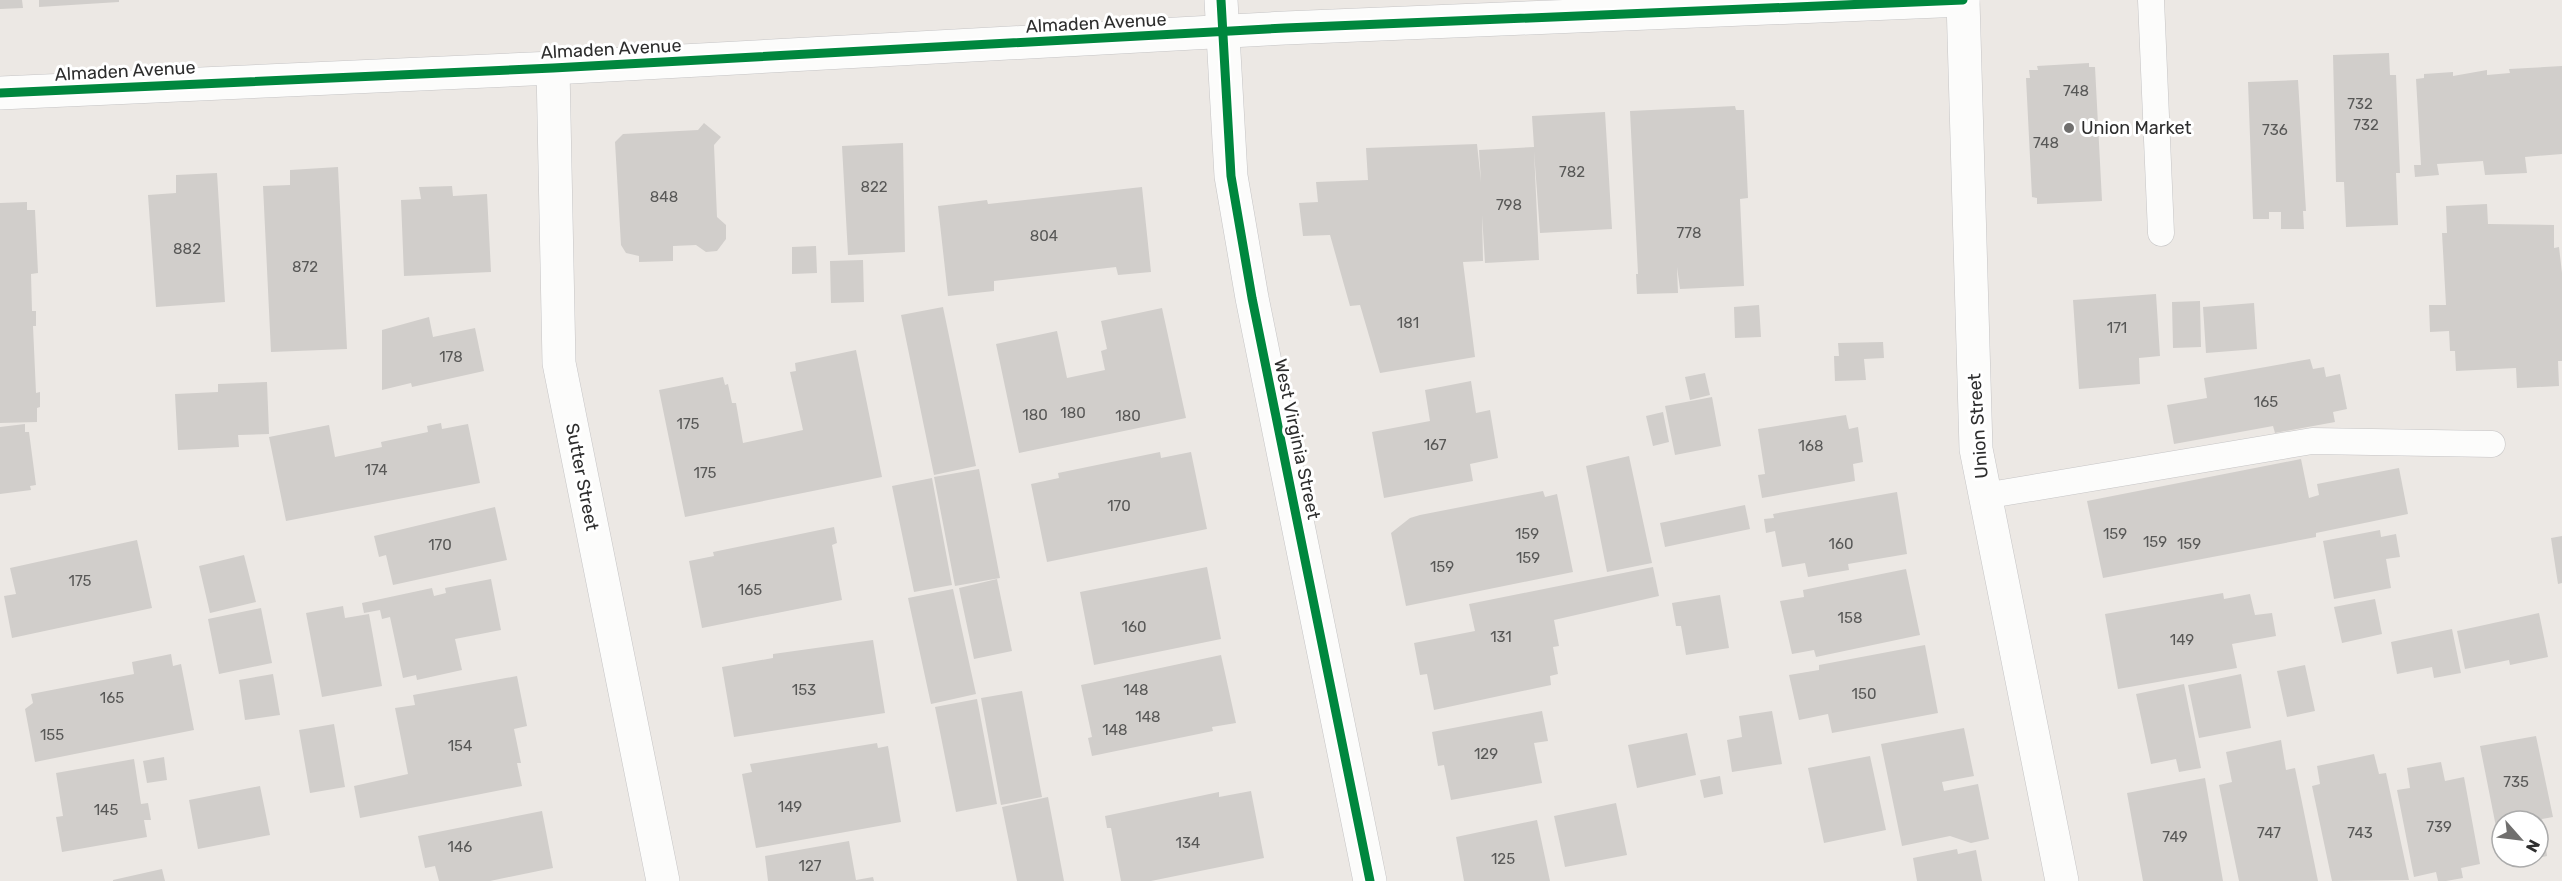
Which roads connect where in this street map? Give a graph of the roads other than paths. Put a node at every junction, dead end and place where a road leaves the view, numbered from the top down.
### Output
1 (1221, 0) edge
2 (1963, 0) edge
3 (2151, 0) edge
4 (1223, 32) junction
5 (553, 68) junction
6 (0, 93) edge
7 (2161, 232) dead end
8 (2492, 444) dead end
9 (1984, 496) junction
10 (663, 881) edge
11 (1370, 881) edge
12 (2062, 881) edge

1 - 4 street, West Virginia Street
2 - 4 street, Almaden Avenue
2 - 9 street, Union Street
3 - 7 lane
4 - 5 street, Almaden Avenue
4 - 11 street, West Virginia Street
5 - 6 street, Almaden Avenue
5 - 10 street, Sutter Street
8 - 9 lane
9 - 12 street, Union Street

